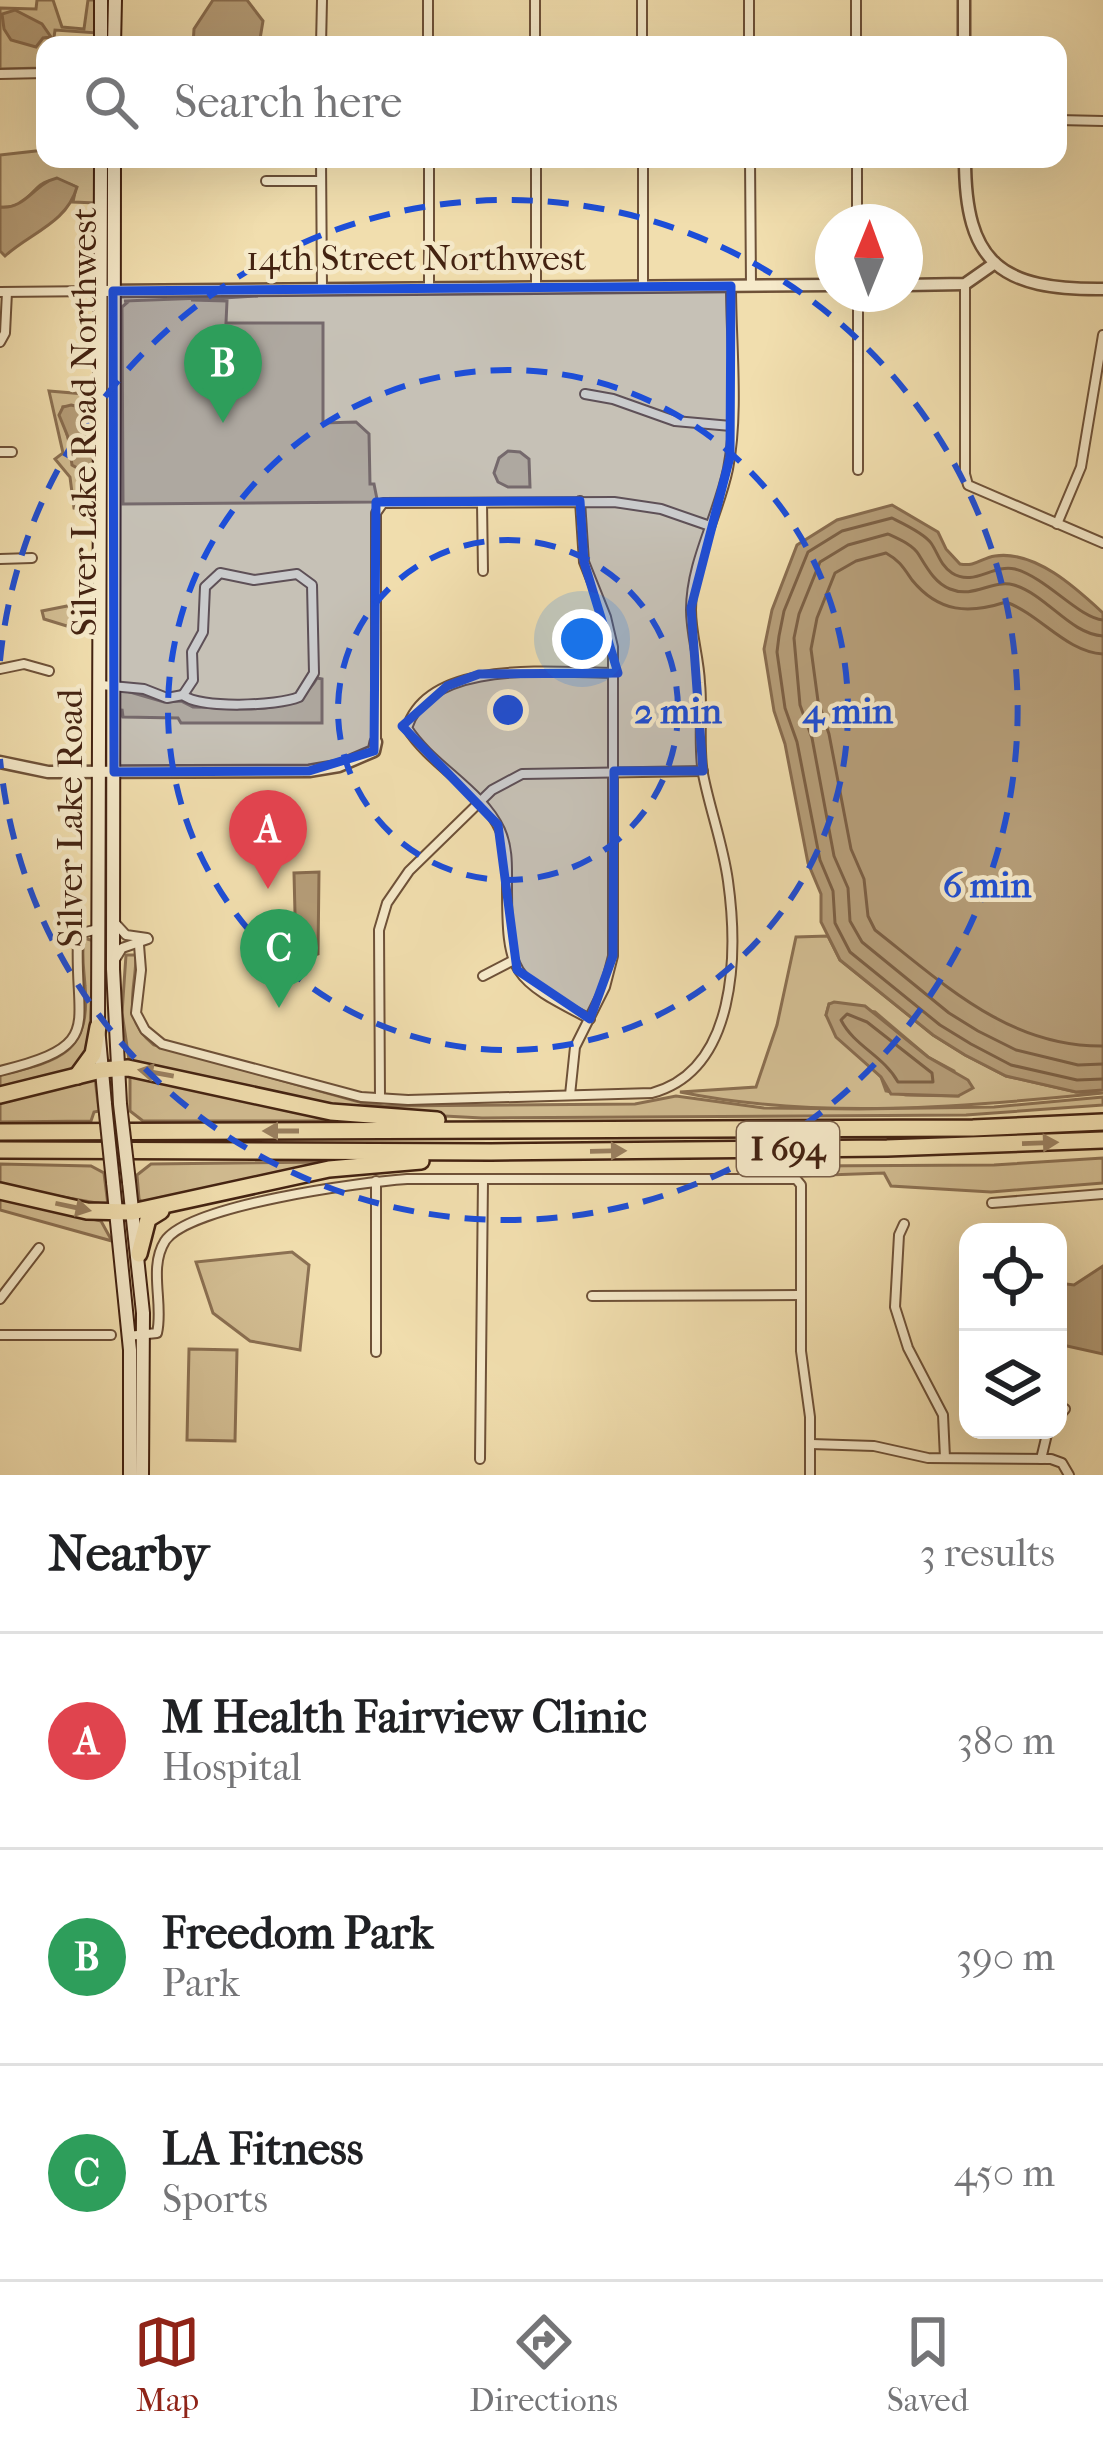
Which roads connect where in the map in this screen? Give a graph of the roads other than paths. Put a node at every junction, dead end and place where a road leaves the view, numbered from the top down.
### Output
1 (101, 0) edge
2 (115, 0) edge
3 (322, 0) edge
4 (428, 0) edge
5 (535, 0) edge
6 (642, 0) edge
7 (749, 0) edge
8 (856, 0) edge
9 (964, 0) edge
10 (101, 36) edge
11 (115, 36) edge
12 (321, 36) edge
13 (428, 36) edge
14 (535, 36) edge
15 (642, 36) edge
16 (749, 36) edge
17 (856, 36) edge
18 (964, 36) edge
19 (0, 74) edge
20 (36, 74) edge
21 (1067, 120) edge
22 (1103, 121) edge
23 (100, 168) edge
24 (114, 168) edge
25 (321, 168) edge
26 (429, 168) edge
27 (536, 168) edge
28 (643, 168) edge
29 (750, 168) edge
30 (857, 168) edge
31 (965, 168) edge
32 (266, 181) dead end
33 (321, 181) junction
34 (857, 204) edge
35 (995, 263) junction
36 (965, 284) junction
37 (815, 285) edge
38 (923, 285) edge
39 (731, 286) junction
40 (751, 286) junction
41 (536, 287) junction
42 (643, 287) junction
43 (429, 288) junction
44 (322, 289) junction
45 (1103, 289) edge
46 (107, 291) junction
47 (3, 292) edge
48 (858, 312) edge
49 (1103, 335) edge
50 (0, 342) edge
51 (585, 394) dead end
52 (731, 426) junction
53 (0, 452) edge
54 (12, 452) dead end
55 (858, 470) dead end
56 (580, 501) junction
57 (482, 502) junction
58 (1058, 524) junction
59 (710, 526) junction
60 (1103, 543) edge
61 (0, 559) edge
62 (32, 559) dead end
63 (483, 571) dead end
64 (0, 669) edge
65 (49, 671) dead end
66 (614, 673) junction
67 (108, 685) junction
68 (183, 695) junction
69 (376, 742) joint
70 (0, 762) edge
71 (614, 771) junction
72 (703, 771) junction
73 (108, 772) junction
74 (478, 803) junction
75 (113, 920) junction
76 (99, 929) junction
77 (139, 945) junction
78 (512, 962) junction
79 (113, 969) junction
80 (483, 976) dead end
81 (590, 1018) junction
82 (98, 1027) junction
83 (109, 1070) junction
84 (0, 1071) edge
85 (77, 1076) junction
86 (0, 1095) edge
87 (571, 1095) junction
88 (380, 1099) junction
89 (1103, 1112) edge
90 (1103, 1121) edge
91 (524, 1129) junction
92 (886, 1129) junction
93 (0, 1132) edge
94 (1097, 1142) edge
95 (0, 1150) edge
96 (491, 1152) junction
97 (483, 1180) junction
98 (376, 1181) junction
99 (0, 1191) edge
100 (1103, 1193) edge
101 (992, 1203) dead end
102 (169, 1206) junction
103 (124, 1213) junction
104 (904, 1224) dead end
105 (40, 1248) dead end
106 (139, 1254) junction
107 (592, 1295) dead end
108 (801, 1295) junction
109 (0, 1299) edge
110 (0, 1335) edge
111 (111, 1335) dead end
112 (136, 1336) junction
113 (376, 1352) dead end
114 (1046, 1439) edge
115 (811, 1444) junction
116 (945, 1458) junction
117 (480, 1459) dead end
118 (1041, 1459) junction
119 (130, 1475) edge
120 (142, 1475) edge
121 (810, 1475) edge
122 (1069, 1475) edge

1 - 10 main road
2 - 11 main road
3 - 12 street
4 - 13 street
5 - 14 street
6 - 15 street
7 - 16 street
8 - 17 street
9 - 18 street
19 - 20 street
21 - 22 street
23 - 46 main road, Silver Lake Road
24 - 46 main road, Silver Lake Road Northwest
25 - 33 street
26 - 43 street
27 - 41 street
28 - 42 street
29 - 40 street
30 - 34 street
31 - 35 street
32 - 33 street
33 - 44 street
35 - 36 street
35 - 45 street
36 - 38 street
36 - 58 street
37 - 40 street, 14th Street Northwest
39 - 40 street, 14th Street Northwest
39 - 42 street, 14th Street Northwest
39 - 52 street
41 - 42 street, 14th Street Northwest
41 - 43 street, 14th Street Northwest
43 - 44 street, 14th Street Northwest
44 - 46 street, 14th Street Northwest
46 - 47 street, 14th Street Northwest
46 - 67 main road, Silver Lake Road
47 - 50 street
48 - 55 street
49 - 58 street
51 - 52 street
52 - 59 street
53 - 54 street
56 - 57 street
56 - 59 street
56 - 66 street
57 - 63 street
57 - 69 street
58 - 60 street
59 - 72 street
61 - 62 street
64 - 65 street
66 - 71 street
66 - 74 street
67 - 68 street
67 - 73 main road, Silver Lake Road
68 - 68 street
69 - 73 street
70 - 73 street
71 - 72 street
71 - 74 street
71 - 81 street
72 - 87 street
73 - 75 main road
73 - 76 main road, Silver Lake Road
74 - 78 street
74 - 88 street
75 - 77 street
75 - 79 main road
76 - 82 main road, Silver Lake Road
76 - 84 street
77 - 79 street
77 - 88 street
78 - 80 street
78 - 81 street
79 - 83 main road
81 - 87 street
82 - 83 main road, Silver Lake Road
82 - 85 highway
83 - 85 highway
91 -> 83 highway
83 - 103 main road, Silver Lake Road, bridge
83 - 103 main road, bridge
85 - 86 highway
87 - 88 street
89 - 92 highway
90 - 92 highway, I 694
91 - 92 highway, I 694
91 -> 93 highway, I 694
96 -> 94 highway, I 694
95 - 96 highway, I 694
96 - 102 highway
97 - 98 street
97 - 108 street
97 - 117 street
98 - 112 street
98 - 113 street
99 -> 103 highway
100 - 101 street
102 - 103 highway
102 - 106 highway
103 - 106 main road
103 - 112 main road, Silver Lake Road
104 - 116 street
105 - 109 street
106 - 112 main road
107 - 108 street
108 - 115 street
110 - 111 street
112 - 119 main road, Silver Lake Road
112 - 120 main road
114 - 118 street
115 - 116 street
115 - 121 street
116 - 118 street
118 - 122 street

